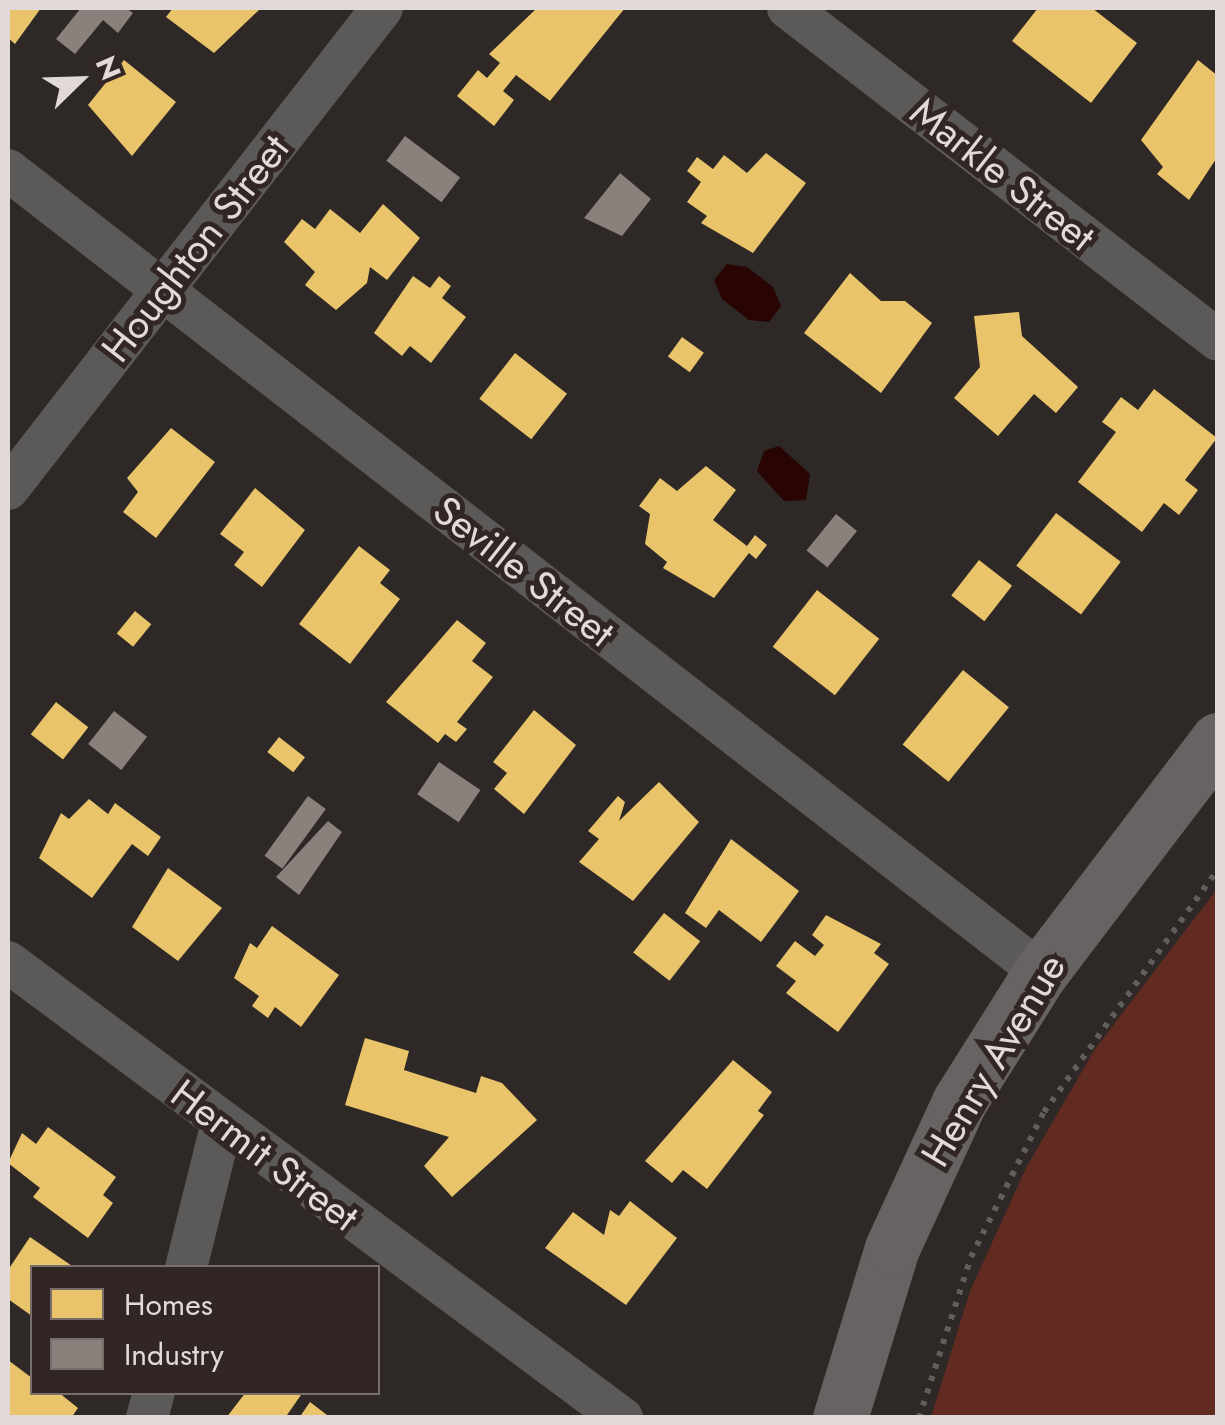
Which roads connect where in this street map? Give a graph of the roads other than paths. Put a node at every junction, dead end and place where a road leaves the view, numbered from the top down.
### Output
1 (382, 8) edge
2 (788, 8) edge
3 (8, 170) edge
4 (162, 290) junction
5 (1218, 340) edge
6 (8, 489) edge
7 (1218, 740) edge
8 (8, 962) edge
9 (1041, 972) junction
10 (222, 1122) junction
11 (187, 1265) edge
12 (622, 1418) edge
13 (840, 1418) edge

1 - 4 street, Houghton Street
2 - 5 street, Markle Street
3 - 4 street, Seville Street
4 - 6 street, Houghton Street
4 - 9 street, Seville Street
7 - 9 main road, Henry Avenue
8 - 10 street, Hermit Street
9 - 13 main road, Henry Avenue
10 - 11 street
10 - 12 street, Hermit Street

